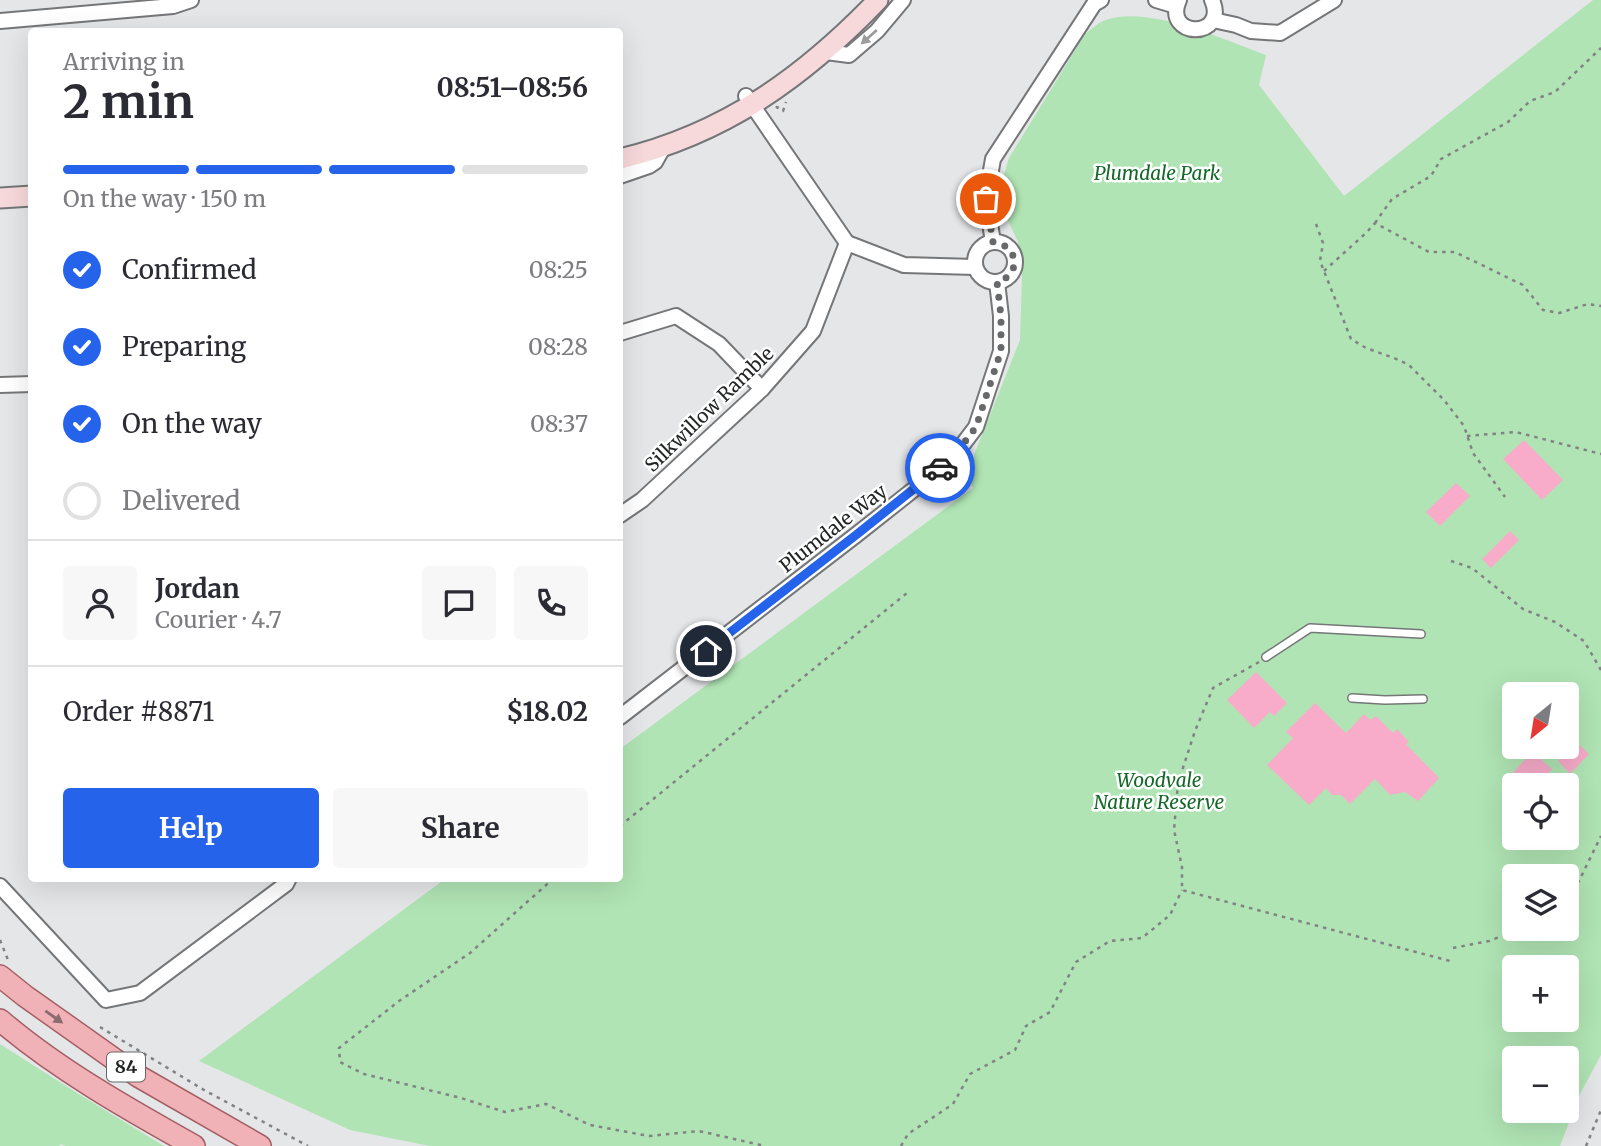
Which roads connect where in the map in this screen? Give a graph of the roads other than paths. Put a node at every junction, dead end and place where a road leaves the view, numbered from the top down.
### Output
1 (191, 0) edge
2 (861, 0) edge
3 (877, 0) edge
4 (903, 0) edge
5 (1101, 0) edge
6 (1156, 0) edge
7 (1212, 0) edge
8 (1334, 0) edge
9 (1177, 3) edge
10 (1213, 20) junction
11 (0, 21) edge
12 (825, 52) junction
13 (749, 101) junction
14 (664, 146) junction
15 (623, 147) edge
16 (623, 158) edge
17 (623, 175) edge
18 (28, 196) edge
19 (0, 198) edge
20 (28, 208) edge
21 (0, 210) edge
22 (993, 242) junction
23 (847, 243) junction
24 (975, 267) junction
25 (997, 282) junction
26 (623, 332) edge
27 (28, 384) edge
28 (0, 385) edge
29 (762, 390) junction
30 (623, 513) edge
31 (1421, 634) dead end
32 (1266, 657) road end
33 (1352, 698) dead end
34 (1423, 699) dead end
35 (623, 715) edge
36 (287, 882) edge
37 (0, 886) edge
38 (0, 976) edge
39 (1, 1021) edge
40 (120, 1064) junction
41 (196, 1146) edge
42 (260, 1146) edge

1 - 11 street
2 - 13 main road
3 - 12 main road
4 -> 12 street
5 - 22 street
6 - 9 street
7 - 10 street
8 - 10 street
9 - 10 street
12 - 13 main road
13 - 14 main road
13 - 15 main road
13 - 23 street
14 - 16 main road
14 - 17 street
18 - 19 main road
20 - 21 main road
22 - 24 street
22 - 25 street
23 - 24 street
23 - 29 street, Silkwillow Ramble
24 - 25 street
25 - 35 street, Plumdale Way
26 - 29 street
27 - 28 street
29 - 30 street, Silkwillow Ramble
31 - 32 lane
33 - 34 lane
36 - 37 street
38 -> 40 main road, 84
39 - 41 main road, 84
40 - 41 main road
40 - 42 main road, 84

